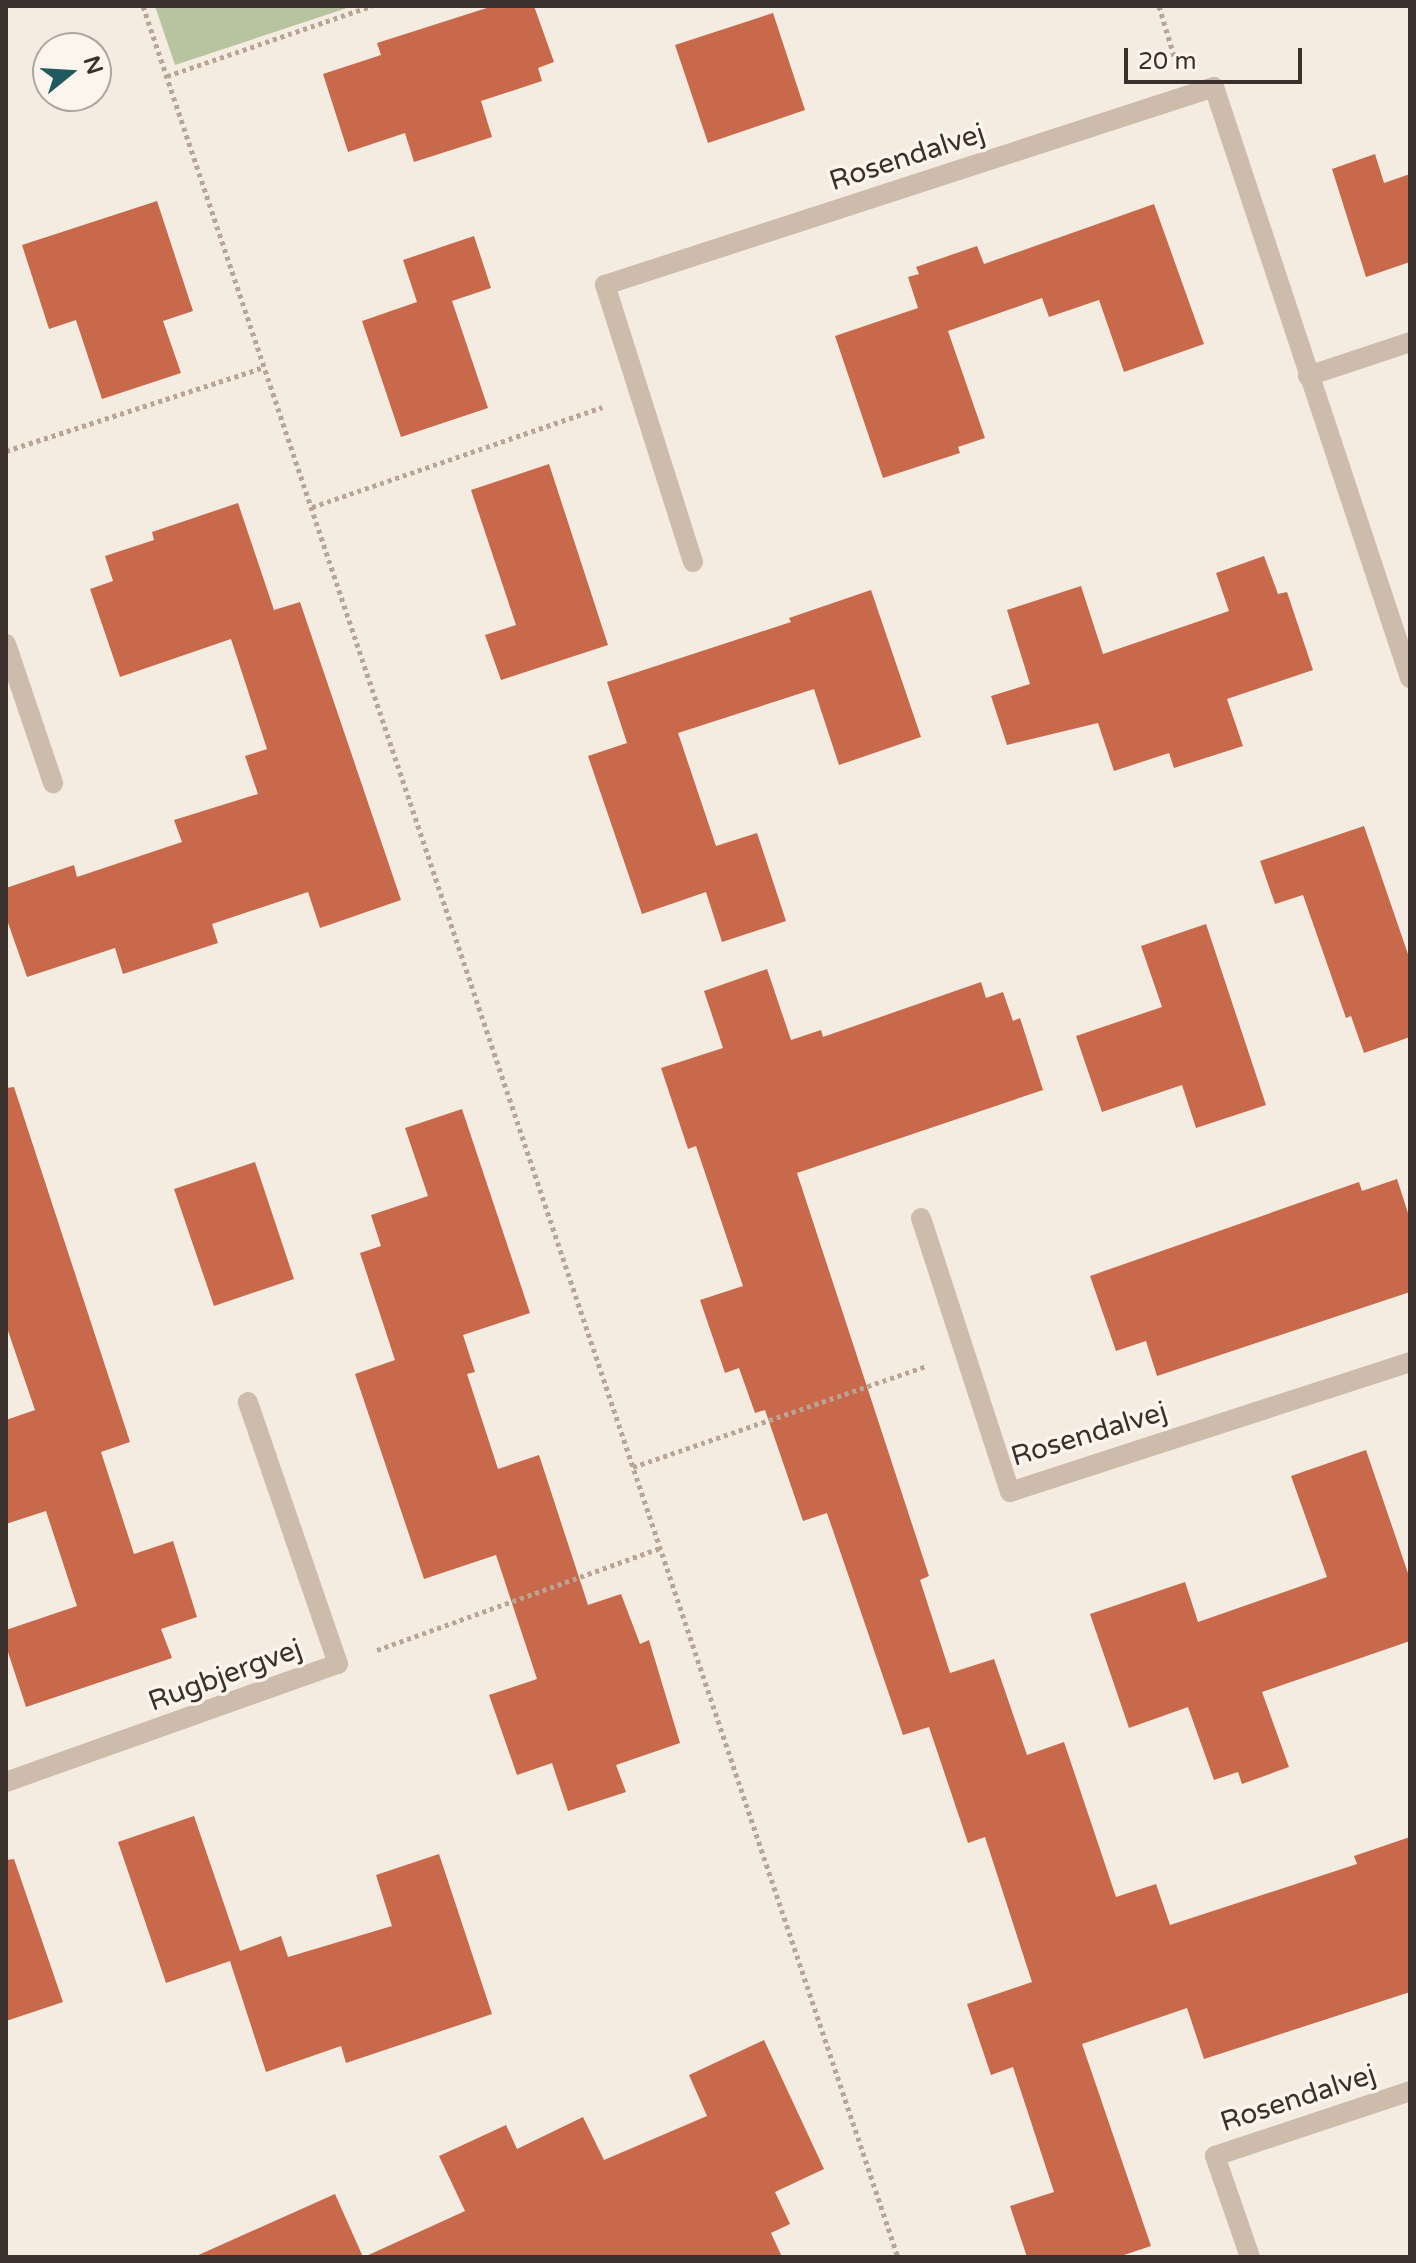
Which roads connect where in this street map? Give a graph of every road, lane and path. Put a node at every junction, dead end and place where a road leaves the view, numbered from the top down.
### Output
1 (143, 6) edge
2 (372, 6) edge
3 (1159, 6) edge
4 (167, 76) junction
5 (1186, 96) junction
6 (1410, 342) edge
7 (265, 367) junction
8 (1308, 376) junction
9 (639, 395) junction
10 (6, 451) edge
11 (312, 507) junction
12 (693, 562) dead end
13 (6, 644) edge
14 (1410, 678) edge
15 (53, 783) dead end
16 (921, 1218) dead end
17 (965, 1353) junction
18 (1410, 1362) edge
19 (248, 1402) dead end
20 (633, 1467) junction
21 (661, 1548) junction
22 (338, 1664) junction
23 (6, 1782) edge
24 (1410, 2091) edge
25 (898, 2257) edge
26 (1250, 2257) edge

1 - 4 path
2 - 4 path
3 - 5 path
4 - 7 path
5 - 8 street, Rosendalvej
5 - 9 street, Rosendalvej
6 - 8 street
7 - 10 path
7 - 11 path
8 - 14 street, Rosendalvej
9 - 11 path
9 - 12 street, Rosendalvej
11 - 20 path
13 - 15 street
16 - 17 street, Rosendalvej
17 - 18 street, Rosendalvej
17 - 20 path
19 - 22 street, Rugbjergvej
20 - 21 path
21 - 22 path
21 - 25 path
22 - 23 street, Rugbjergvej
24 - 26 street, Rosendalvej

